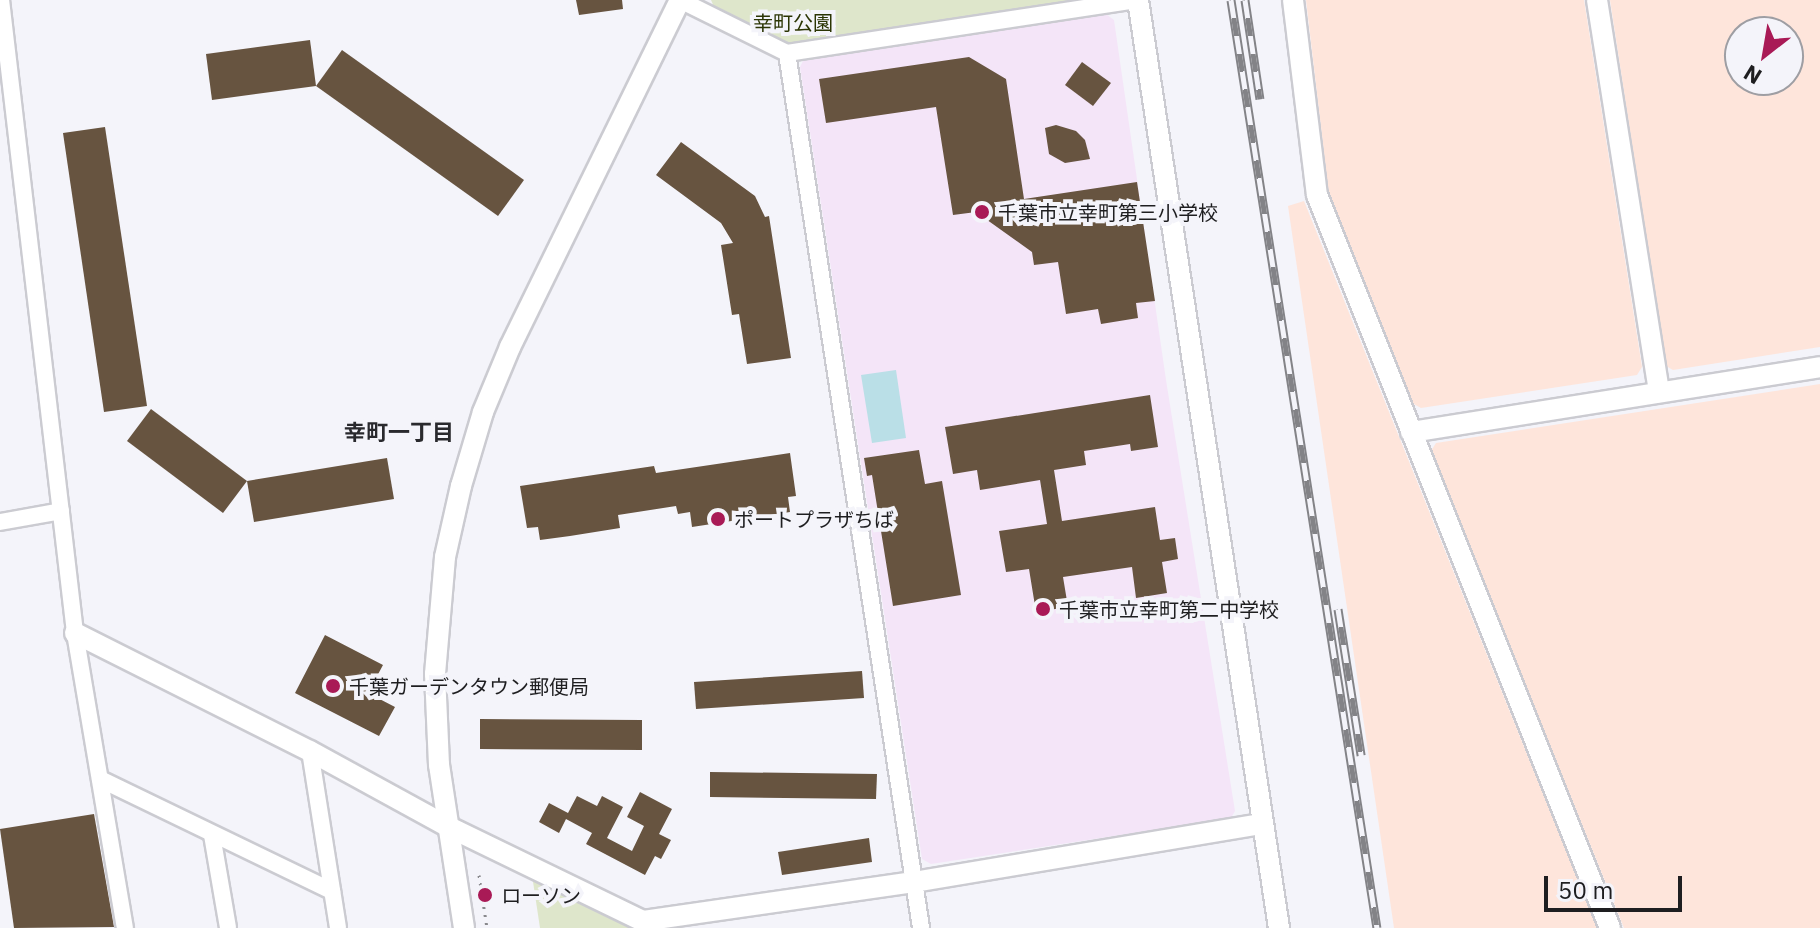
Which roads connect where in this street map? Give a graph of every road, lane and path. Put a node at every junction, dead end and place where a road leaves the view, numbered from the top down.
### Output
1 (1, 0) edge
2 (680, 0) edge
3 (1138, 0) edge
4 (1293, 0) edge
5 (1597, 0) edge
6 (787, 53) junction
7 (1820, 367) edge
8 (1659, 392) junction
9 (1411, 432) junction
10 (61, 511) junction
11 (0, 522) edge
12 (75, 633) junction
13 (310, 751) junction
14 (100, 779) junction
15 (1262, 824) junction
16 (449, 827) junction
17 (212, 835) junction
18 (479, 875) dead end
19 (914, 882) junction
20 (332, 891) junction
21 (125, 928) edge
22 (228, 928) edge
23 (338, 928) edge
24 (464, 928) edge
25 (487, 928) edge
26 (921, 928) edge
27 (1279, 928) edge
28 (1610, 928) edge

1 - 10 street
2 - 6 street
2 - 16 street
3 - 6 street
3 - 15 street
4 - 9 street
5 - 8 street
6 - 19 street
7 - 8 street
8 - 9 street
9 - 28 street
10 - 11 street
10 - 12 street
12 - 13 street
12 - 14 street
13 - 16 street
13 - 20 street
14 - 17 street
14 - 21 street
15 - 19 street
15 - 27 street
16 - 19 street
16 - 24 street
17 - 20 street
17 - 22 street
18 - 25 path
19 - 26 street
20 - 23 street

